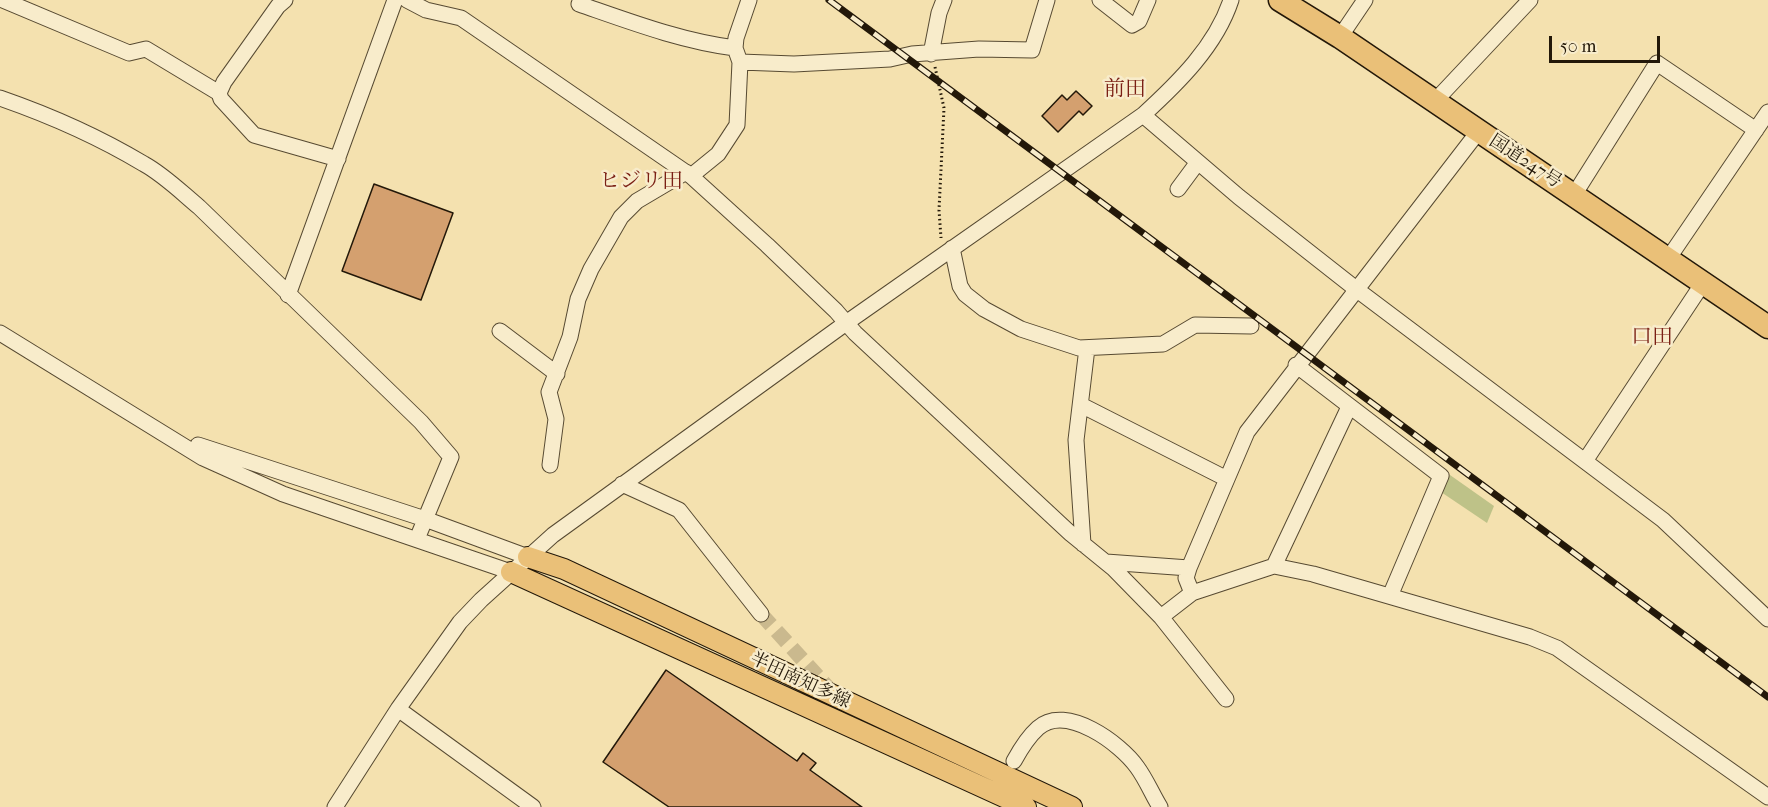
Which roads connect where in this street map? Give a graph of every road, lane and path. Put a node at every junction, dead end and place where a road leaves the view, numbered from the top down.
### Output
1 (3, 0) edge
2 (395, 0) edge
3 (407, 0) edge
4 (581, 0) edge
5 (749, 0) edge
6 (944, 0) edge
7 (1047, 0) edge
8 (1100, 0) edge
9 (1148, 0) edge
10 (1231, 0) edge
11 (1280, 0) edge
12 (1365, 0) edge
13 (1530, 0) edge
14 (276, 2) edge
15 (1340, 38) junction
16 (931, 54) junction
17 (737, 55) junction
18 (219, 93) junction
19 (0, 98) edge
20 (1435, 101) junction
21 (1768, 112) edge
22 (1143, 115) junction
23 (1756, 129) junction
24 (1478, 132) junction
25 (338, 159) junction
26 (1198, 162) junction
27 (688, 174) junction
28 (1178, 189) dead end
29 (1574, 195) junction
30 (946, 243) junction
31 (1668, 259) junction
32 (1703, 283) junction
33 (1356, 289) junction
34 (288, 295) junction
35 (846, 323) junction
36 (1251, 326) dead end
37 (1768, 327) edge
38 (500, 331) dead end
39 (0, 333) edge
40 (1087, 348) junction
41 (1296, 365) junction
42 (557, 375) junction
43 (113, 403) junction
44 (1081, 405) junction
45 (1349, 407) junction
46 (1585, 461) junction
47 (550, 465) dead end
48 (1227, 479) junction
49 (622, 484) junction
50 (425, 519) junction
51 (417, 539) junction
52 (1083, 544) junction
53 (528, 557) junction
54 (1106, 562) junction
55 (1274, 566) junction
56 (1189, 568) junction
57 (511, 572) junction
58 (1192, 593) junction
59 (1390, 596) junction
60 (761, 614) tunnel mouth
61 (1161, 617) junction
62 (1768, 619) edge
63 (1226, 699) dead end
64 (398, 709) junction
65 (1014, 761) dead end
66 (1768, 797) edge
67 (334, 807) edge
68 (533, 807) edge
69 (1026, 807) edge
70 (1072, 807) edge
71 (1160, 807) edge

1 - 18 street
2 - 25 street
3 - 27 street
4 - 17 street
5 - 17 street
6 - 16 street
7 - 16 street
8 - 9 street
10 - 22 street
11 - 15 highway, 国道247号
12 - 15 street
13 - 20 street
14 - 18 street
15 - 20 highway, 国道247号
16 - 17 street
16 - 30 path
17 - 27 street
18 - 25 street
19 - 34 street
20 - 24 highway, 国道247号
21 - 23 street
22 - 26 street
22 - 30 street
23 - 29 street
23 - 31 street
24 - 29 highway, 国道247号
24 - 33 street
25 - 34 street
26 - 28 street
26 - 33 street
27 - 35 street
27 - 42 street
29 - 31 highway, 国道247号
30 - 35 street
30 - 40 street
31 - 32 highway, 国道247号
32 - 37 highway, 国道247号
32 - 46 street
33 - 41 street
33 - 46 street
34 - 50 street
35 - 49 street
35 - 52 street
36 - 40 street
38 - 42 street
39 - 43 street
40 - 44 street
41 - 45 street
41 - 48 street
42 - 47 street
43 - 50 street
43 - 51 street
44 - 48 street
44 - 52 street
45 - 55 street
45 - 59 street
46 - 62 street
48 - 56 street
49 - 53 street
49 - 60 street
50 - 51 street
50 - 53 street
51 - 57 street
52 - 54 street
53 - 57 street
53 - 70 main road, 半田南知多線
54 - 56 street
54 - 61 street
55 - 58 street
55 - 59 street
56 - 58 street
57 - 64 street
57 - 69 main road, 半田南知多線
58 - 61 street
59 - 66 street
61 - 63 street
64 - 67 street
64 - 68 street
65 - 71 street

